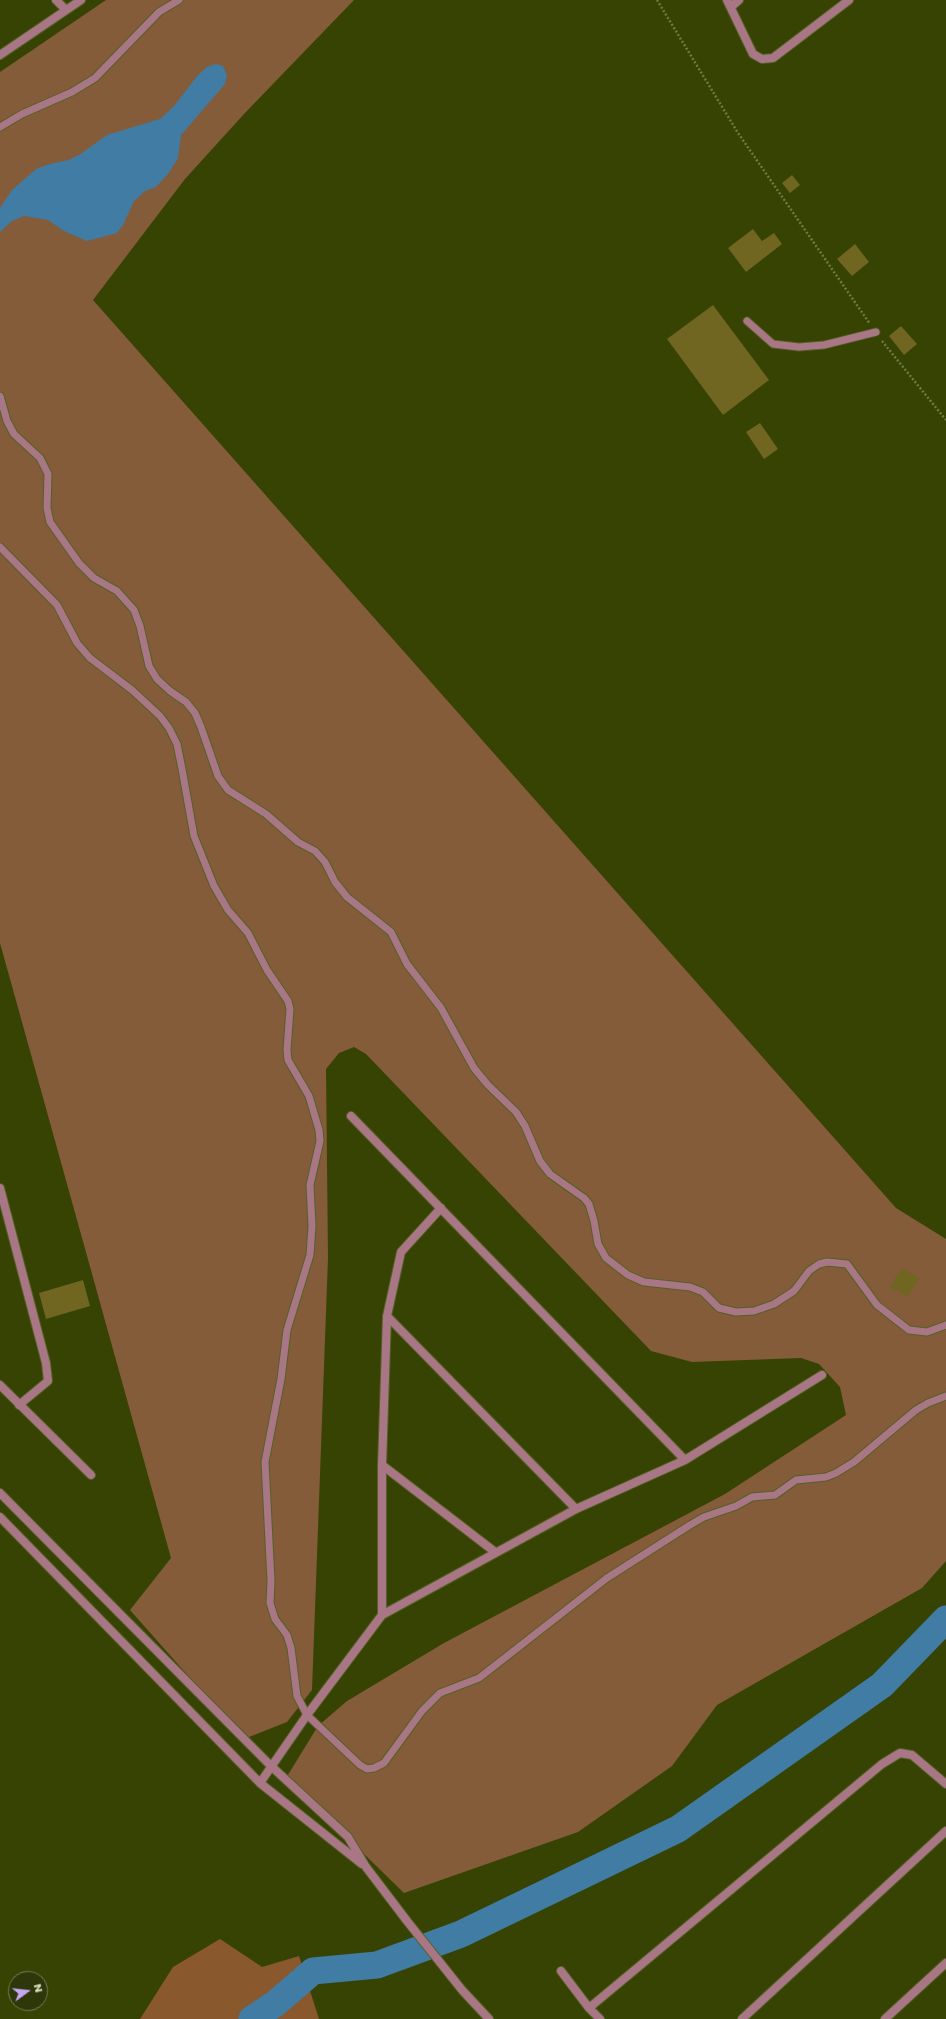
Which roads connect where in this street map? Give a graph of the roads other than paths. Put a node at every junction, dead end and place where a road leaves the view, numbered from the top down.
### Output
1 (56, 0) edge
2 (81, 0) edge
3 (179, 0) edge
4 (739, 0) edge
5 (849, 0) edge
6 (729, 3) edge
7 (65, 9) junction
8 (0, 55) edge
9 (0, 127) edge
10 (747, 321) dead end
11 (876, 332) road end
12 (0, 396) edge
13 (0, 547) edge
14 (351, 1116) dead end
15 (0, 1189) edge
16 (441, 1208) junction
17 (387, 1316) junction
18 (946, 1325) edge
19 (822, 1375) dead end
20 (0, 1385) edge
21 (946, 1396) edge
22 (19, 1405) junction
23 (685, 1460) junction
24 (382, 1465) junction
25 (92, 1475) dead end
26 (0, 1493) edge
27 (576, 1509) junction
28 (0, 1517) edge
29 (495, 1552) junction
30 (382, 1615) junction
31 (307, 1715) junction
32 (271, 1766) junction
33 (260, 1783) junction
34 (946, 1784) edge
35 (946, 1831) edge
36 (366, 1867) junction
37 (946, 1963) edge
38 (562, 1971) dead end
39 (589, 2008) junction
40 (489, 2019) edge
41 (600, 2019) edge
42 (742, 2019) edge
43 (885, 2019) edge

1 - 7 street
2 - 7 street
3 - 9 lane
4 - 6 street
5 - 6 street
7 - 8 street
10 - 11 lane
12 - 18 lane
13 - 31 lane
14 - 16 street
15 - 22 street
16 - 17 street
16 - 23 street
17 - 24 street
17 - 27 street
19 - 23 street
20 - 22 street
21 - 31 lane
22 - 25 street
23 - 27 street
24 - 29 street
24 - 30 street
26 - 32 street
27 - 29 street
28 - 33 street
29 - 30 street
30 - 31 street
31 - 32 street
32 - 33 street
32 - 36 street
33 - 36 street
34 - 39 street
35 - 42 street
36 - 40 street
37 - 43 street
38 - 39 street
39 - 41 street

